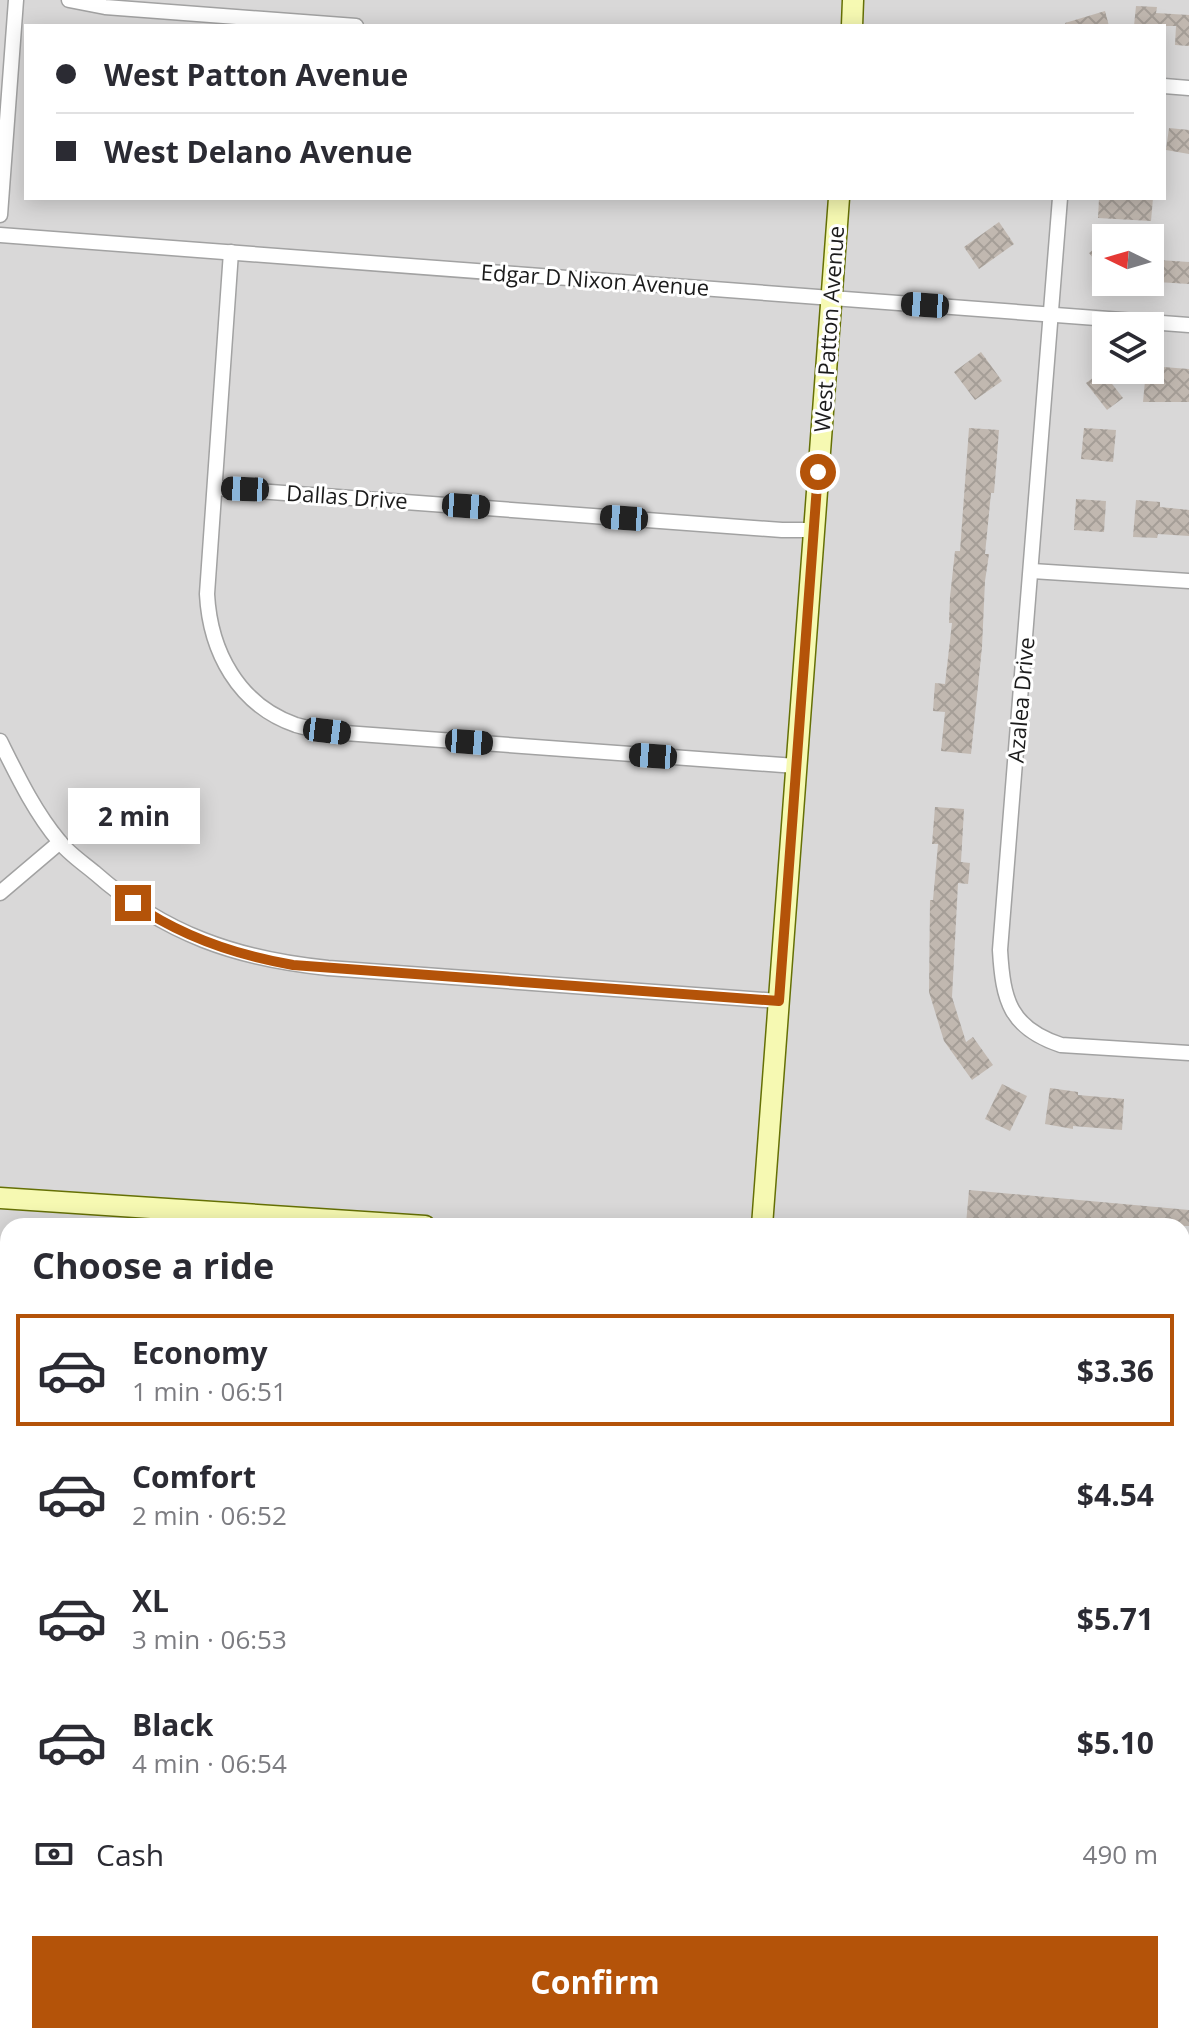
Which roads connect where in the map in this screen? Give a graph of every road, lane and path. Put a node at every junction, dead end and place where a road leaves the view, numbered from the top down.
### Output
1 (16, 0) edge
2 (69, 0) edge
3 (853, 0) edge
4 (330, 24) edge
5 (852, 24) edge
6 (1166, 86) edge
7 (1189, 88) edge
8 (839, 200) edge
9 (1060, 200) edge
10 (0, 215) edge
11 (0, 235) edge
12 (231, 252) junction
13 (831, 298) junction
14 (1051, 314) junction
15 (1189, 325) edge
16 (216, 488) junction
17 (814, 530) junction
18 (1032, 571) junction
19 (1189, 581) edge
20 (0, 741) edge
21 (796, 766) junction
22 (60, 842) junction
23 (0, 893) edge
24 (779, 1001) junction
25 (1189, 1053) edge
26 (0, 1198) edge
27 (304, 1218) edge
28 (763, 1218) edge

1 - 10 street
2 - 4 street
3 - 5 street
6 - 7 street
8 - 13 street, West Patton Avenue
9 - 14 street, Azalea Drive
11 - 12 street, Edgar D Nixon Avenue
12 - 13 street, Edgar D Nixon Avenue
12 - 16 street
13 - 14 street, Edgar D Nixon Avenue
13 - 17 street, West Patton Avenue
14 - 15 street, Edgar D Nixon Avenue
14 - 18 street, Azalea Drive
16 - 17 street, Dallas Drive
16 - 21 street
17 - 21 street, West Patton Avenue
18 - 19 street
18 - 25 street, Azalea Drive
20 - 22 street
21 - 24 street, West Patton Avenue
22 - 23 street
22 - 24 street
24 - 28 street, West Patton Avenue
26 - 27 street

